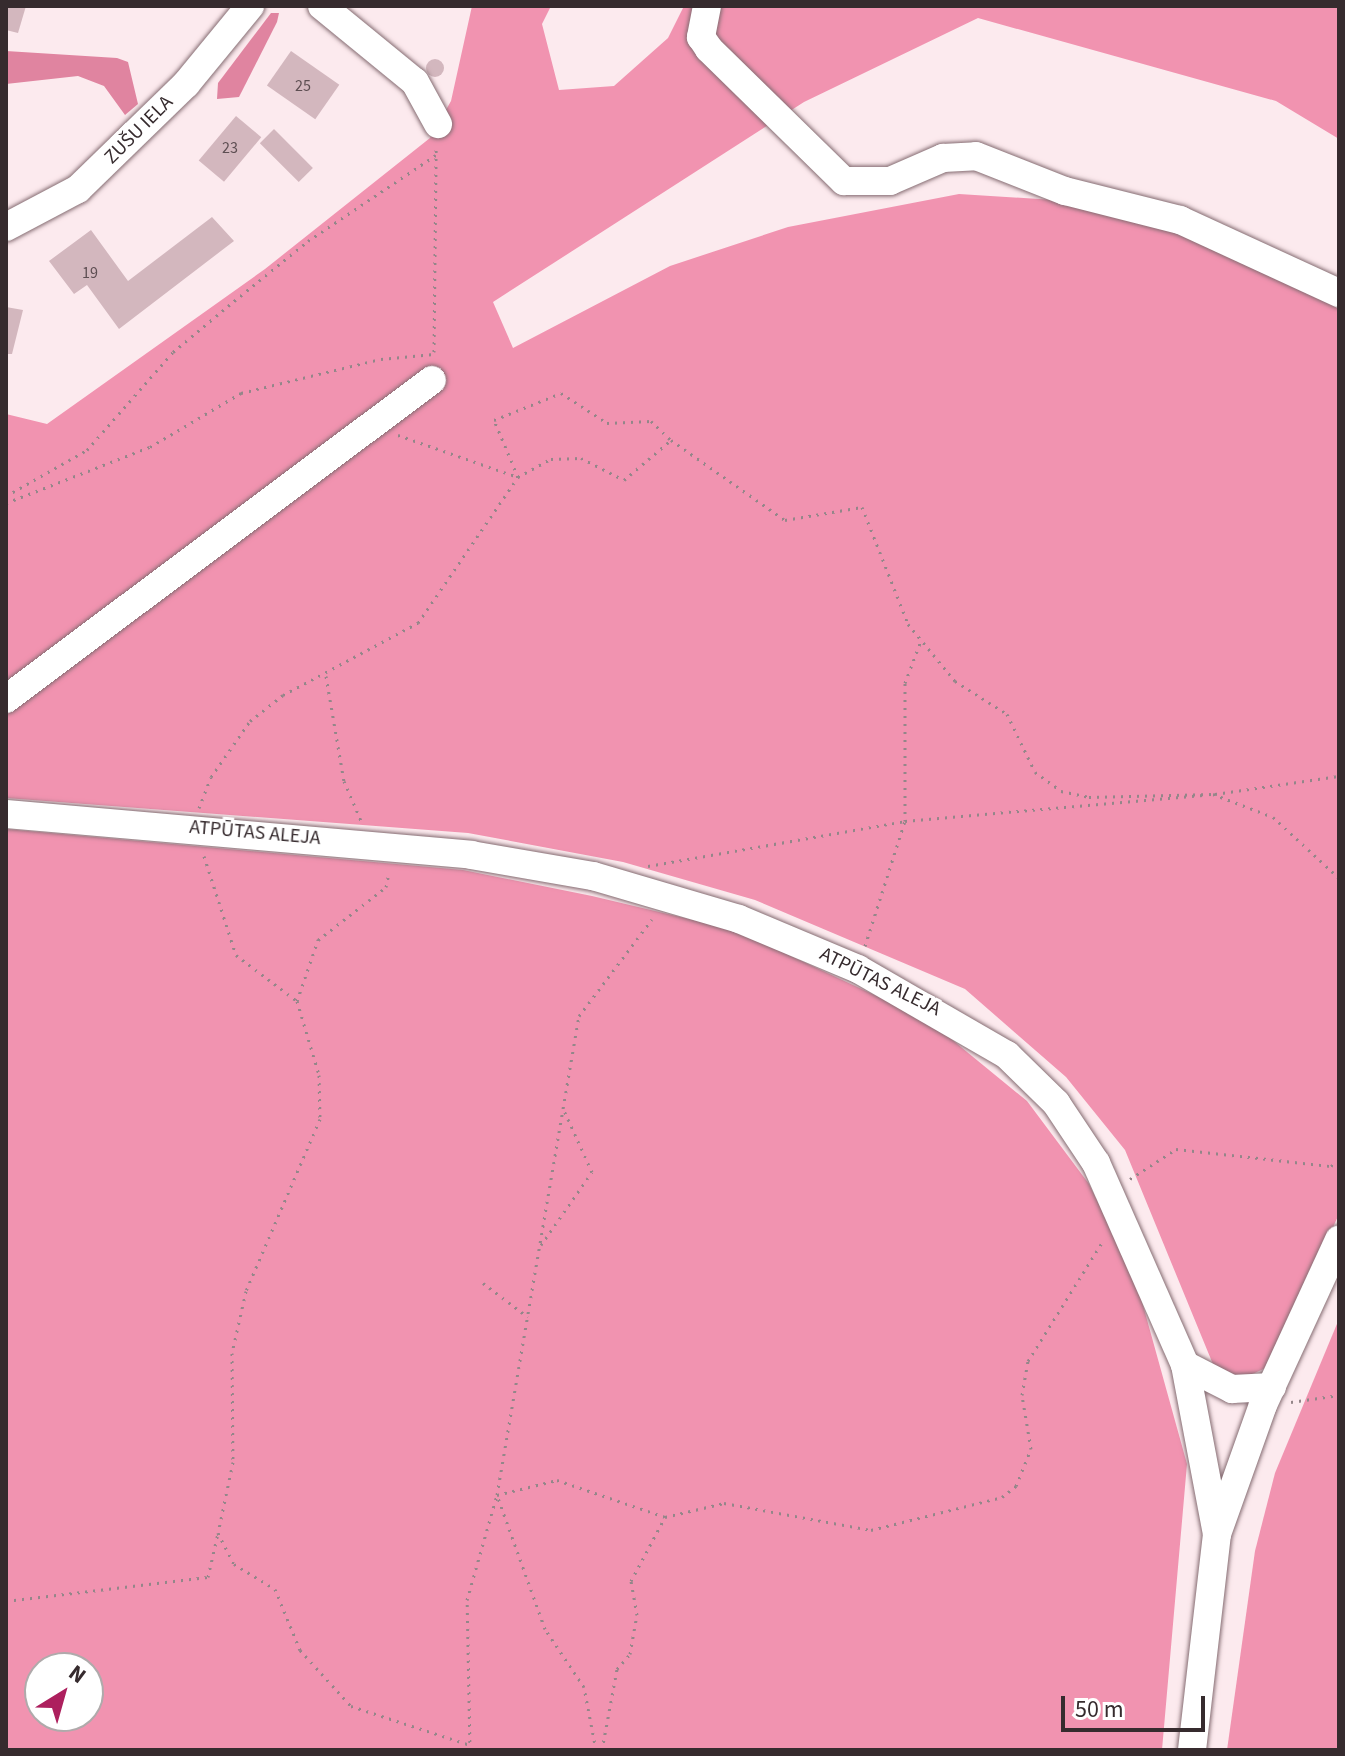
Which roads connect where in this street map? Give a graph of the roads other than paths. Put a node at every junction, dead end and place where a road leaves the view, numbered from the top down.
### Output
1 (250, 6) edge
2 (322, 6) edge
3 (707, 6) edge
4 (438, 124) road end
5 (6, 227) edge
6 (1339, 293) edge
7 (433, 367) road end
8 (6, 699) edge
9 (6, 814) edge
10 (1339, 1240) edge
11 (1185, 1365) junction
12 (1268, 1396) junction
13 (1217, 1534) junction
14 (1192, 1750) edge

1 - 5 street, ZUŠU IELA
2 - 4 street
3 - 6 street
7 - 8 street
9 - 11 street, ATPŪTAS ALEJA
10 - 12 street
11 - 12 street
11 - 13 street, ATPŪTAS ALEJA
12 - 13 street
13 - 14 street, ATPŪTAS ALEJA

